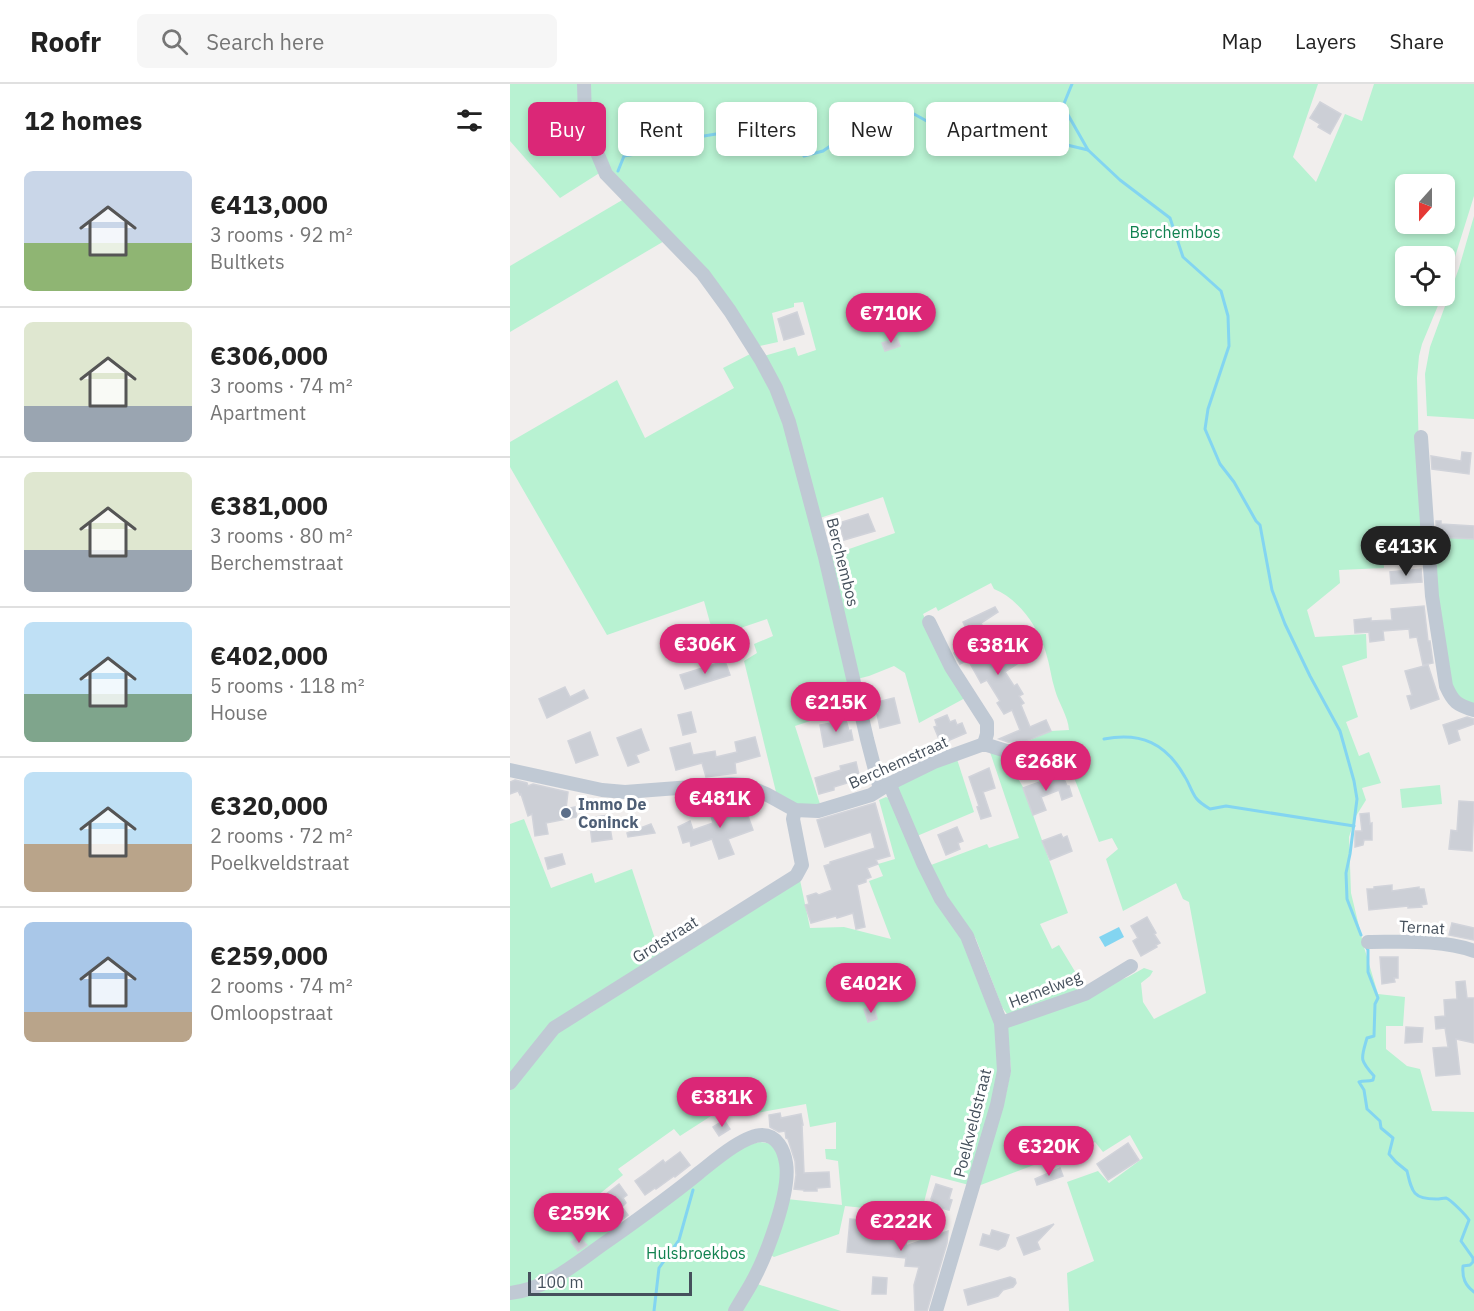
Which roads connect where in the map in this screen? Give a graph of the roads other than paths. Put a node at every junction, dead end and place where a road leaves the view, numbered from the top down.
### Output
1 (584, 84) edge
2 (1421, 436) dead end
3 (929, 622) dead end
4 (1474, 710) edge
5 (984, 744) junction
6 (1060, 753) dead end
7 (510, 770) edge
8 (883, 787) junction
9 (795, 810) junction
10 (1368, 942) dead end
11 (1474, 951) edge
12 (1131, 966) dead end
13 (1001, 1023) junction
14 (510, 1083) edge
15 (510, 1293) edge
16 (735, 1311) edge
17 (936, 1311) edge

1 - 8 street, Berchembos
2 - 4 street
3 - 5 street
5 - 6 street
5 - 8 street, Berchemstraat
7 - 9 street
8 - 9 street, Berchemstraat
8 - 13 street, Poelkveldstraat
9 - 14 street, Grotstraat
10 - 11 street, Ternat
12 - 13 street, Hemelweg
13 - 17 street, Poelkveldstraat
15 - 16 street

